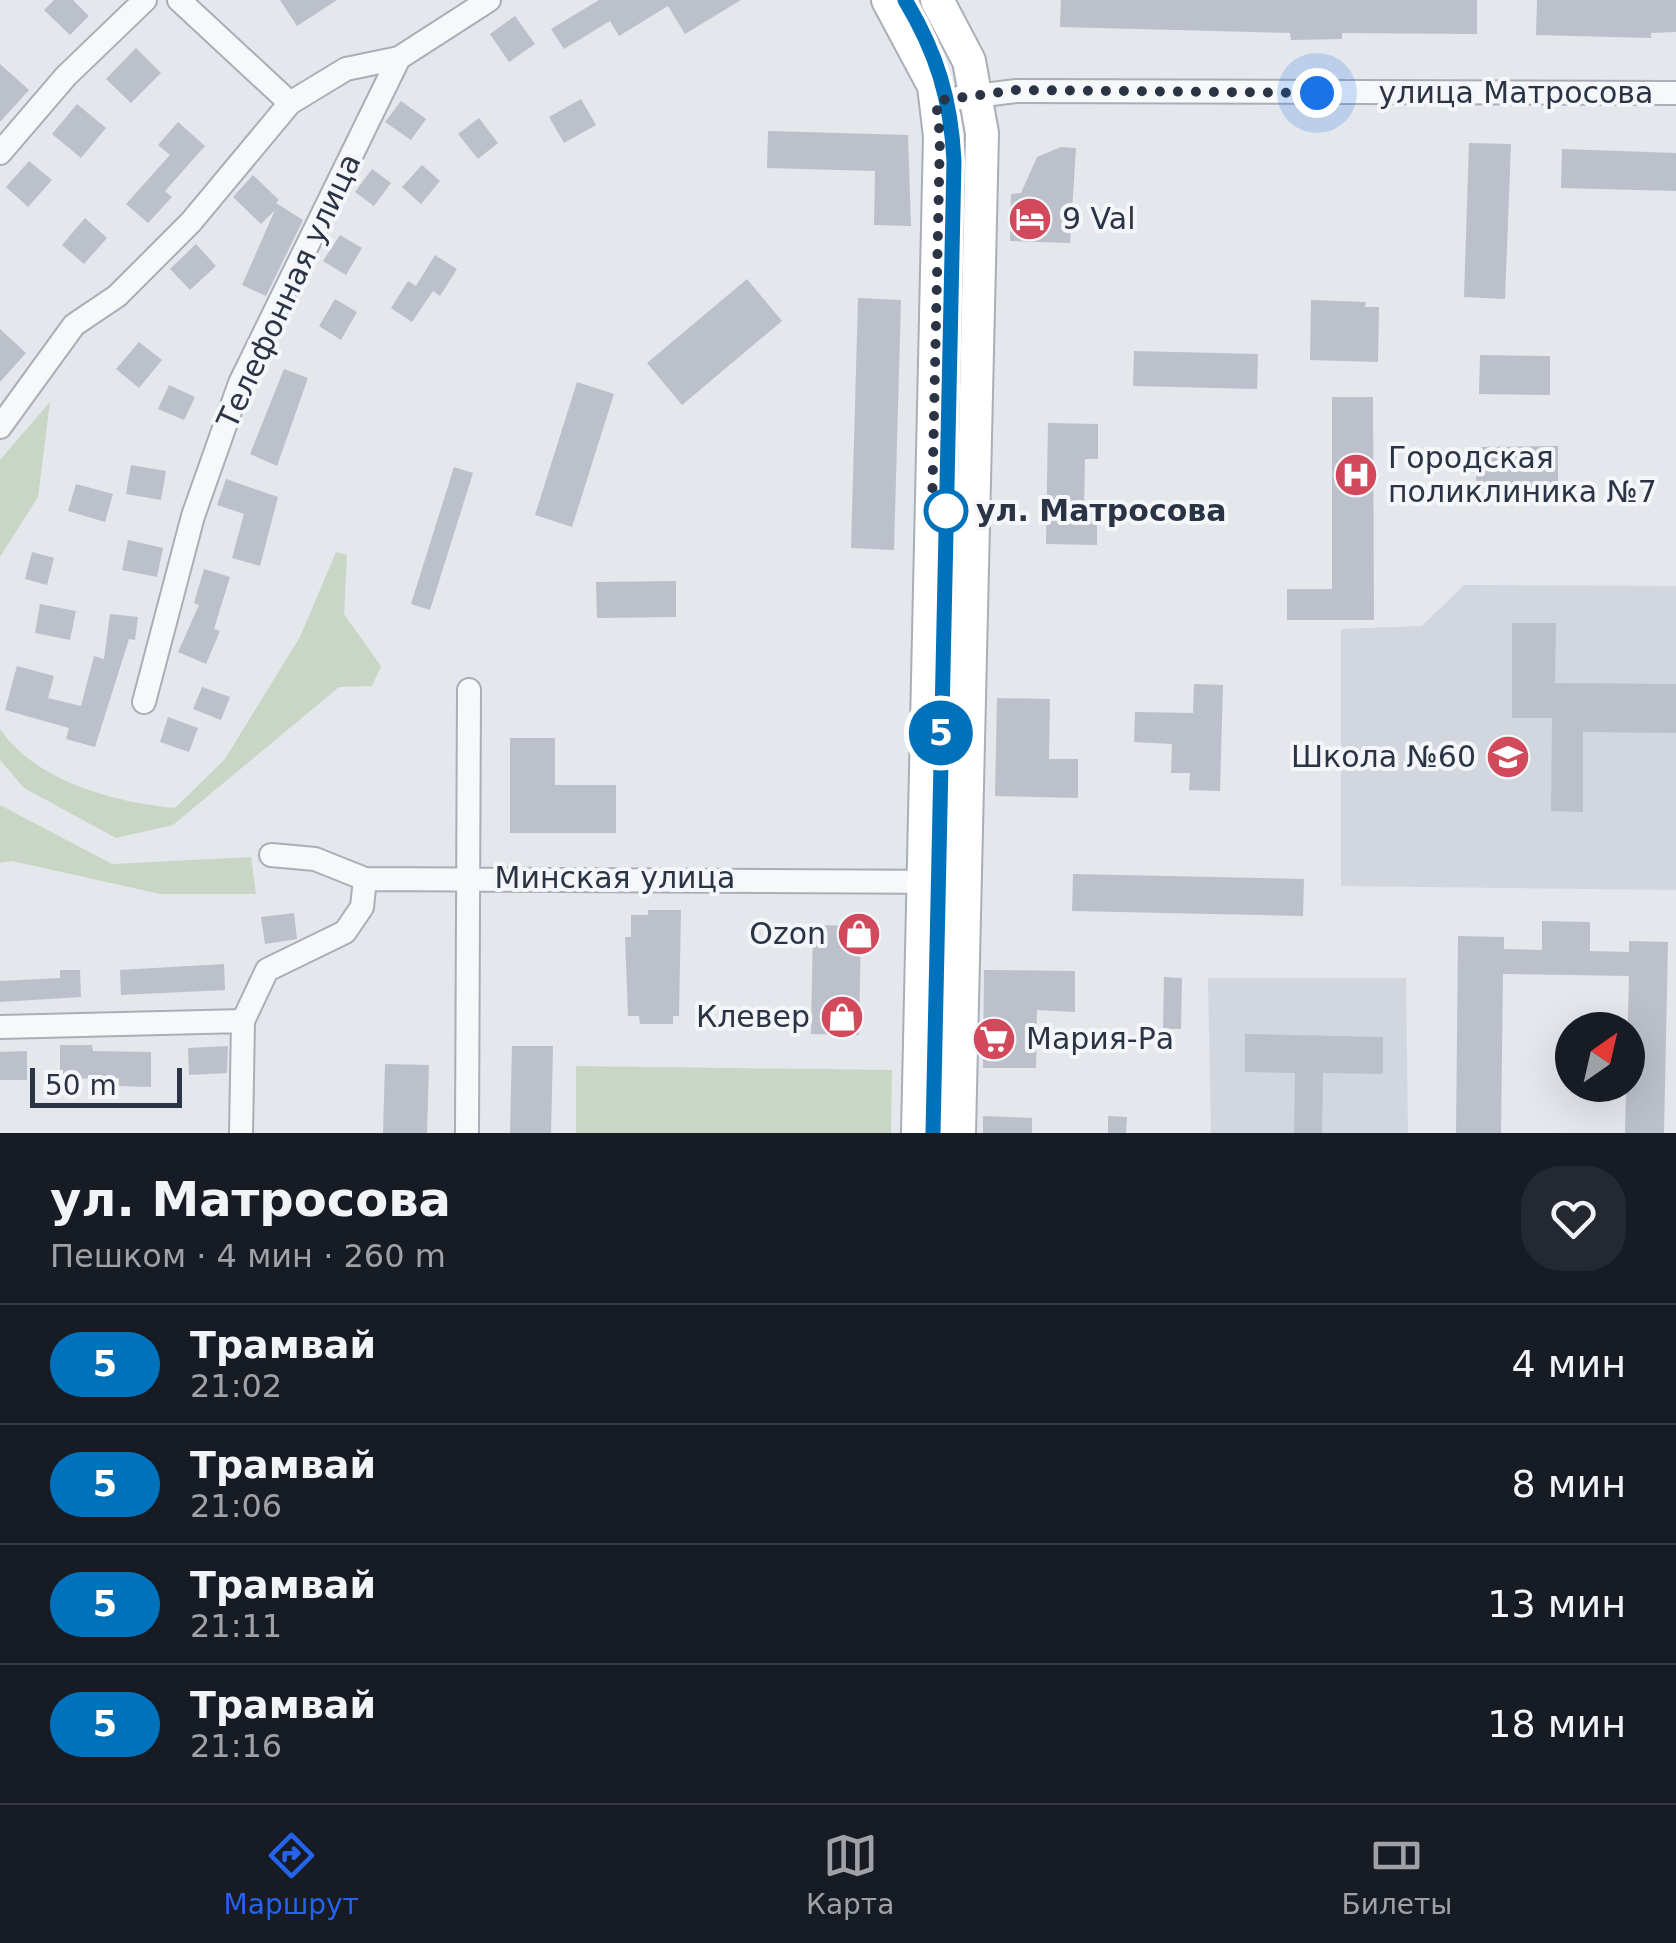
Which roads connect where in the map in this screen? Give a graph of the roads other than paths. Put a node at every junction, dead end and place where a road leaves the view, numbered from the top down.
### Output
1 (145, 0) edge
2 (179, 0) edge
3 (489, 0) edge
4 (888, 0) edge
5 (937, 0) edge
6 (399, 58) junction
7 (978, 92) junction
8 (1676, 94) edge
9 (936, 101) junction
10 (290, 103) junction
11 (0, 153) edge
12 (0, 427) edge
13 (931, 550) junction
14 (972, 551) junction
15 (470, 690) dead end
16 (144, 702) dead end
17 (271, 855) dead end
18 (470, 877) junction
19 (366, 879) junction
20 (922, 881) junction
21 (964, 882) junction
22 (242, 1021) junction
23 (0, 1027) edge
24 (242, 1133) edge
25 (467, 1133) edge
26 (918, 1133) edge
27 (959, 1133) edge

1 - 11 street
2 - 10 street
3 - 6 street
4 - 9 main road
5 - 7 main road
6 - 10 street
6 - 16 street, Телефонная улица
7 - 8 street, улица Матросова
7 - 9 street, улица Матросова
7 - 14 main road
9 - 13 main road
10 - 12 street
13 - 14 street
13 - 20 main road
14 - 21 main road
15 - 18 street
17 - 19 street, Минская улица
18 - 19 street, Минская улица
18 - 20 street, Минская улица
18 - 25 street
19 - 22 street
20 - 21 street, Минская улица
20 - 26 main road
21 - 27 main road
22 - 23 street
22 - 24 street

